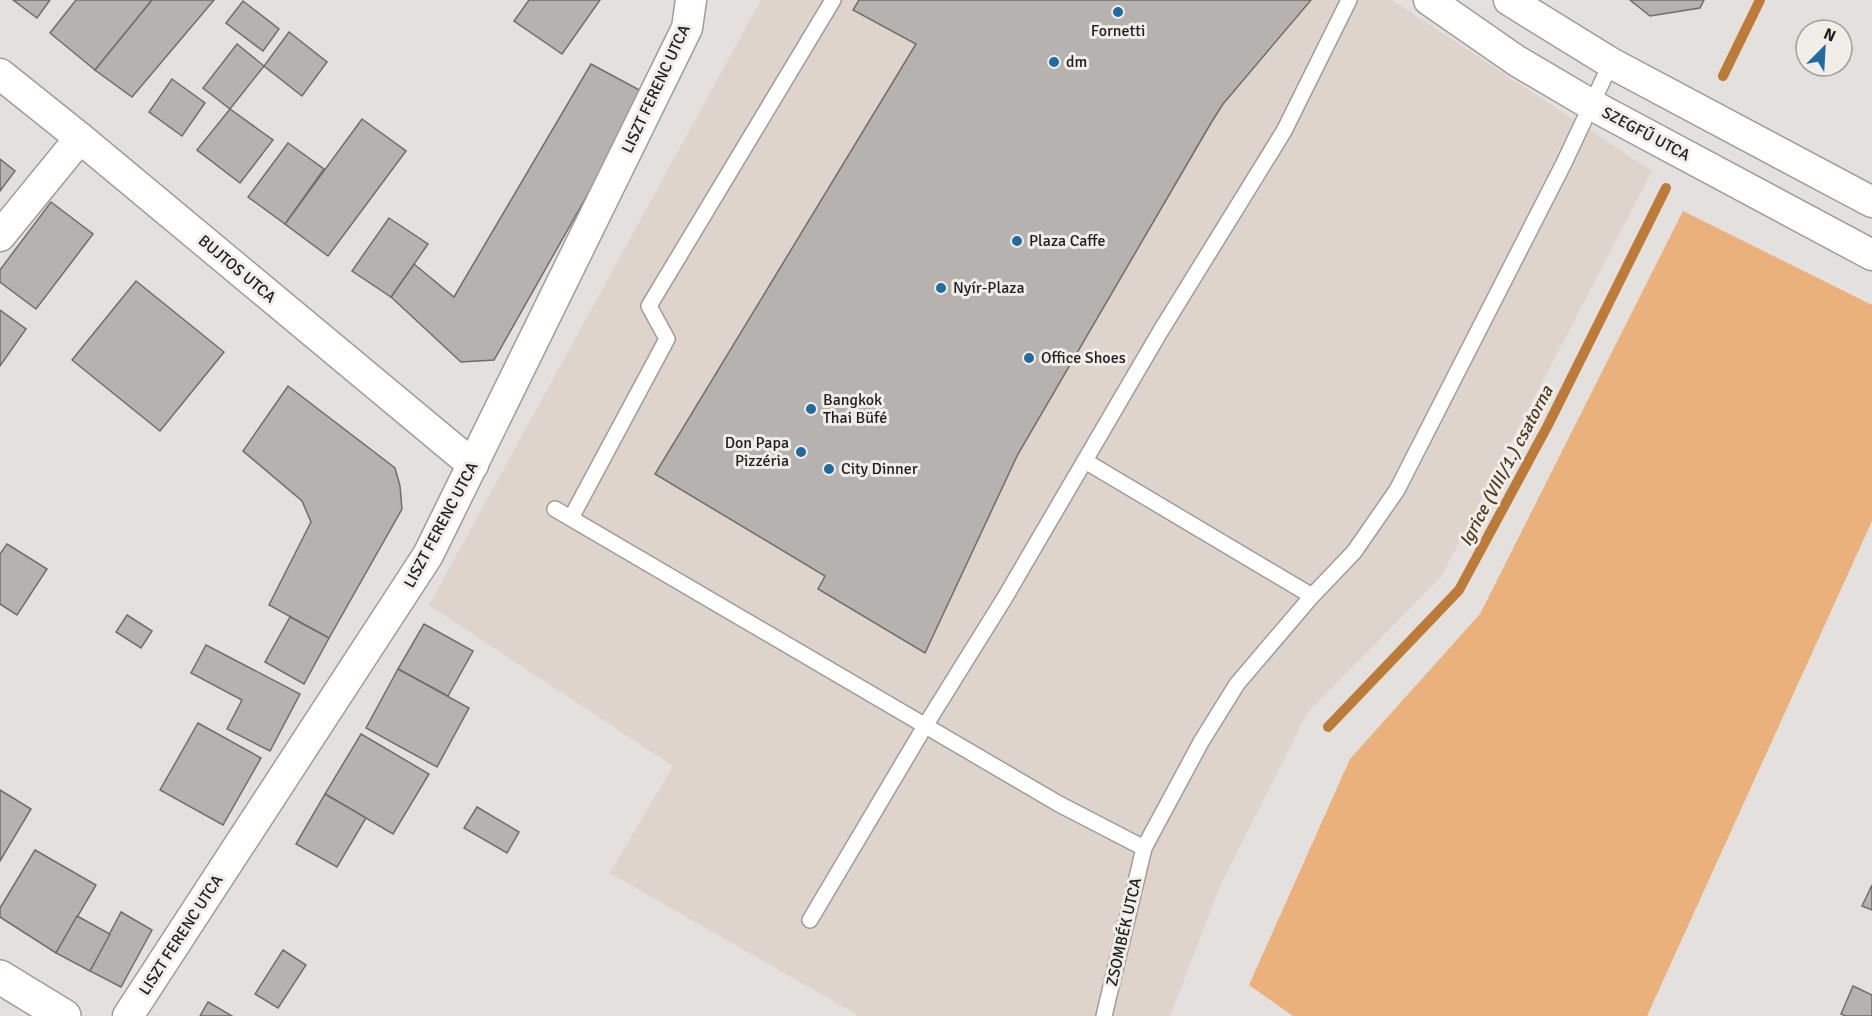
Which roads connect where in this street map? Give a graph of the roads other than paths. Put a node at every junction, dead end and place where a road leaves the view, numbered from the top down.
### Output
1 (690, 0) edge
2 (833, 0) edge
3 (1349, 0) edge
4 (1429, 0) edge
5 (1509, 0) edge
6 (1611, 63) junction
7 (0, 74) edge
8 (1590, 104) junction
9 (80, 138) junction
10 (1872, 202) edge
11 (0, 236) edge
12 (1872, 255) edge
13 (1085, 461) junction
14 (473, 465) junction
15 (555, 509) dead end
16 (571, 518) junction
17 (1312, 596) junction
18 (925, 726) junction
19 (1144, 848) junction
20 (810, 920) dead end
21 (0, 977) edge
22 (64, 1016) edge
23 (128, 1016) edge
24 (1104, 1016) edge

1 - 14 street, LISZT FERENC UTCA
2 - 16 lane
3 - 13 lane
4 - 8 street, SZEGFŰ UTCA
5 - 6 street
6 - 8 lane, ZSOMBÉK UTCA
6 - 10 street
7 - 9 street, BUJTOS UTCA
8 - 12 street, SZEGFŰ UTCA
8 - 17 lane, ZSOMBÉK UTCA
9 - 11 street
9 - 14 street, BUJTOS UTCA
13 - 17 lane
13 - 18 lane
14 - 23 street, LISZT FERENC UTCA
15 - 16 lane
16 - 18 lane
17 - 19 lane, ZSOMBÉK UTCA
18 - 19 lane
18 - 20 lane
19 - 24 lane, ZSOMBÉK UTCA
21 - 22 main road

